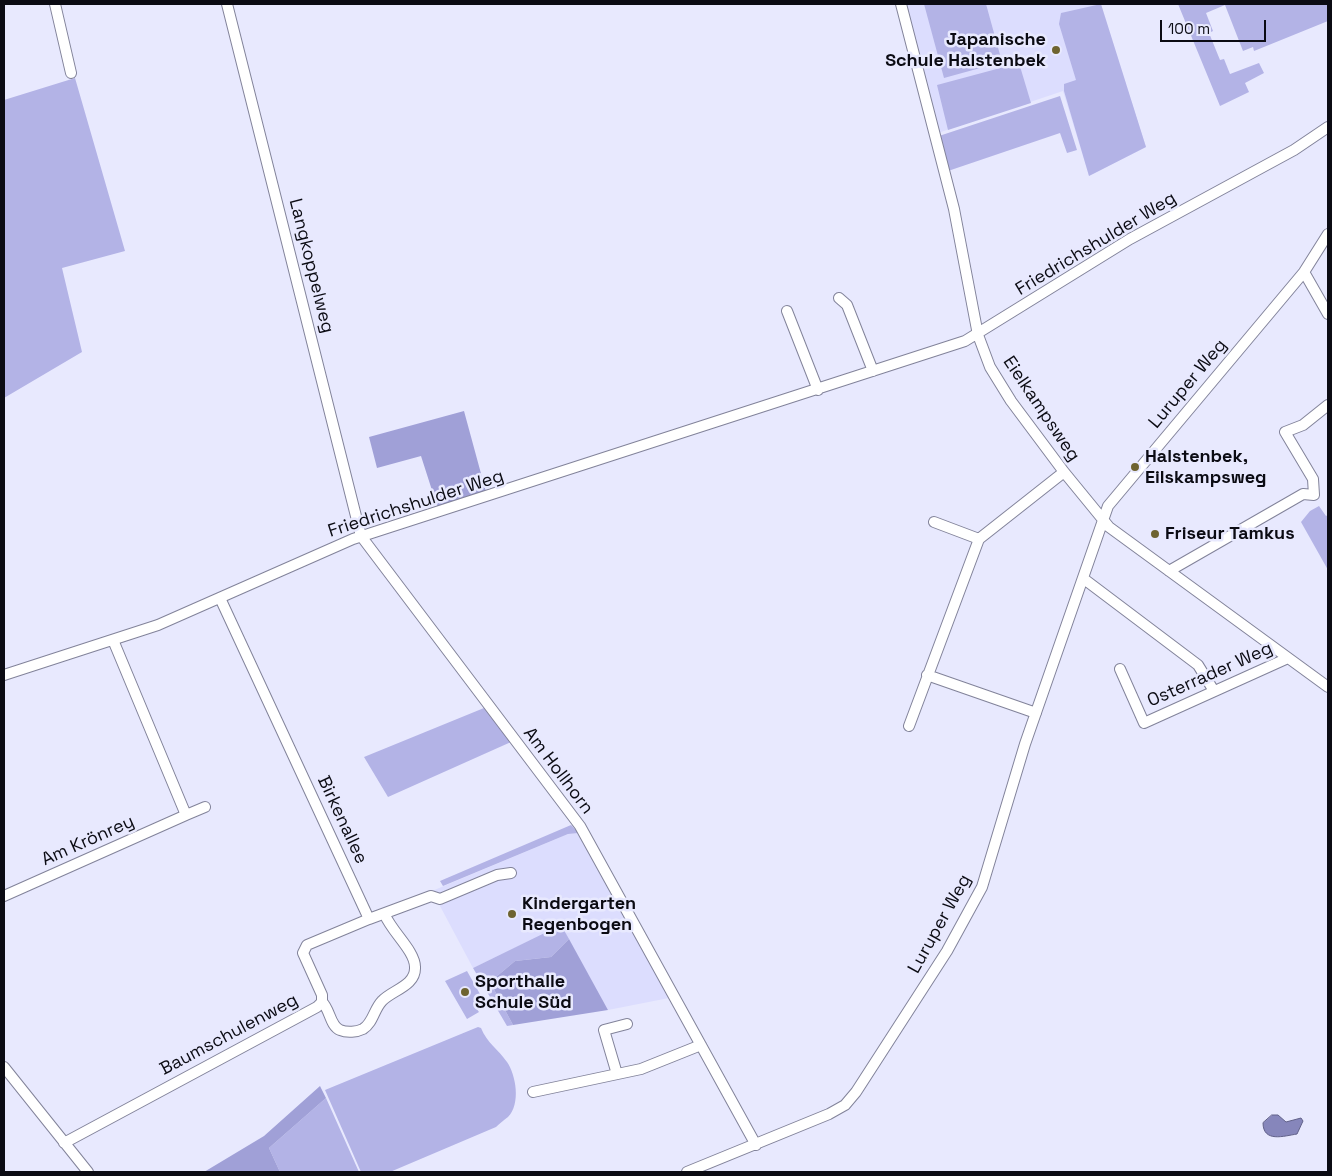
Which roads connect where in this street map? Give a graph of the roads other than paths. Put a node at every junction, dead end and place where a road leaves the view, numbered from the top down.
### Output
1 (55, 4) edge
2 (227, 4) edge
3 (901, 4) edge
4 (71, 73) dead end
5 (1328, 127) edge
6 (1328, 234) edge
7 (1304, 272) junction
8 (839, 298) dead end
9 (787, 311) dead end
10 (1328, 314) edge
11 (978, 335) junction
12 (873, 371) junction
13 (818, 390) junction
14 (1328, 405) edge
15 (1064, 472) junction
16 (1102, 519) junction
17 (934, 522) dead end
18 (361, 536) junction
19 (979, 539) junction
20 (1169, 572) junction
21 (1084, 579) junction
22 (220, 598) junction
23 (113, 640) junction
24 (1288, 658) junction
25 (1120, 669) dead end
26 (4, 675) edge
27 (927, 675) junction
28 (1328, 687) edge
29 (1214, 691) junction
30 (1036, 713) junction
31 (909, 726) dead end
32 (204, 807) dead end
33 (186, 815) junction
34 (511, 873) dead end
35 (4, 896) edge
36 (385, 914) junction
37 (369, 919) junction
38 (322, 1002) junction
39 (627, 1024) dead end
40 (701, 1045) junction
41 (4, 1067) edge
42 (617, 1074) junction
43 (533, 1092) dead end
44 (64, 1143) junction
45 (756, 1145) junction
46 (88, 1172) edge
47 (687, 1172) edge

1 - 4 street
2 - 18 street, Langkoppelweg
3 - 11 street, Eielkampsweg
5 - 11 street, Friedrichshulder Weg
6 - 7 street, Luruper Weg
7 - 10 street
7 - 16 street, Luruper Weg
8 - 12 street
9 - 13 street
11 - 12 street, Friedrichshulder Weg
11 - 15 street, Eielkampsweg
12 - 13 street, Friedrichshulder Weg
13 - 18 street, Friedrichshulder Weg
14 - 20 street
15 - 16 street, Eielkampsweg
15 - 19 street
16 - 20 street, Eielkampsweg
16 - 21 street, Luruper Weg
17 - 19 street
18 - 22 street, Friedrichshulder Weg
18 - 40 street, Am Hollhorn
19 - 27 street
20 - 24 street, Eielkampsweg
21 - 29 street
21 - 30 street, Luruper Weg
22 - 23 street, Friedrichshulder Weg
22 - 37 street, Birkenallee
23 - 26 street, Friedrichshulder Weg
23 - 33 street
24 - 28 street, Eielkampsweg
24 - 29 street, Osterrader Weg
25 - 29 street, Osterrader Weg
27 - 30 street
27 - 31 street
30 - 45 street, Luruper Weg
32 - 33 street, Am Krönrey
33 - 35 street, Am Krönrey
34 - 36 street
36 - 37 street
36 - 38 street
37 - 38 street, Baumschulenweg
38 - 44 street, Baumschulenweg
39 - 42 street
40 - 42 street
40 - 45 street, Am Hollhorn
41 - 44 street
42 - 43 street
44 - 46 street
45 - 47 street, Luruper Weg

